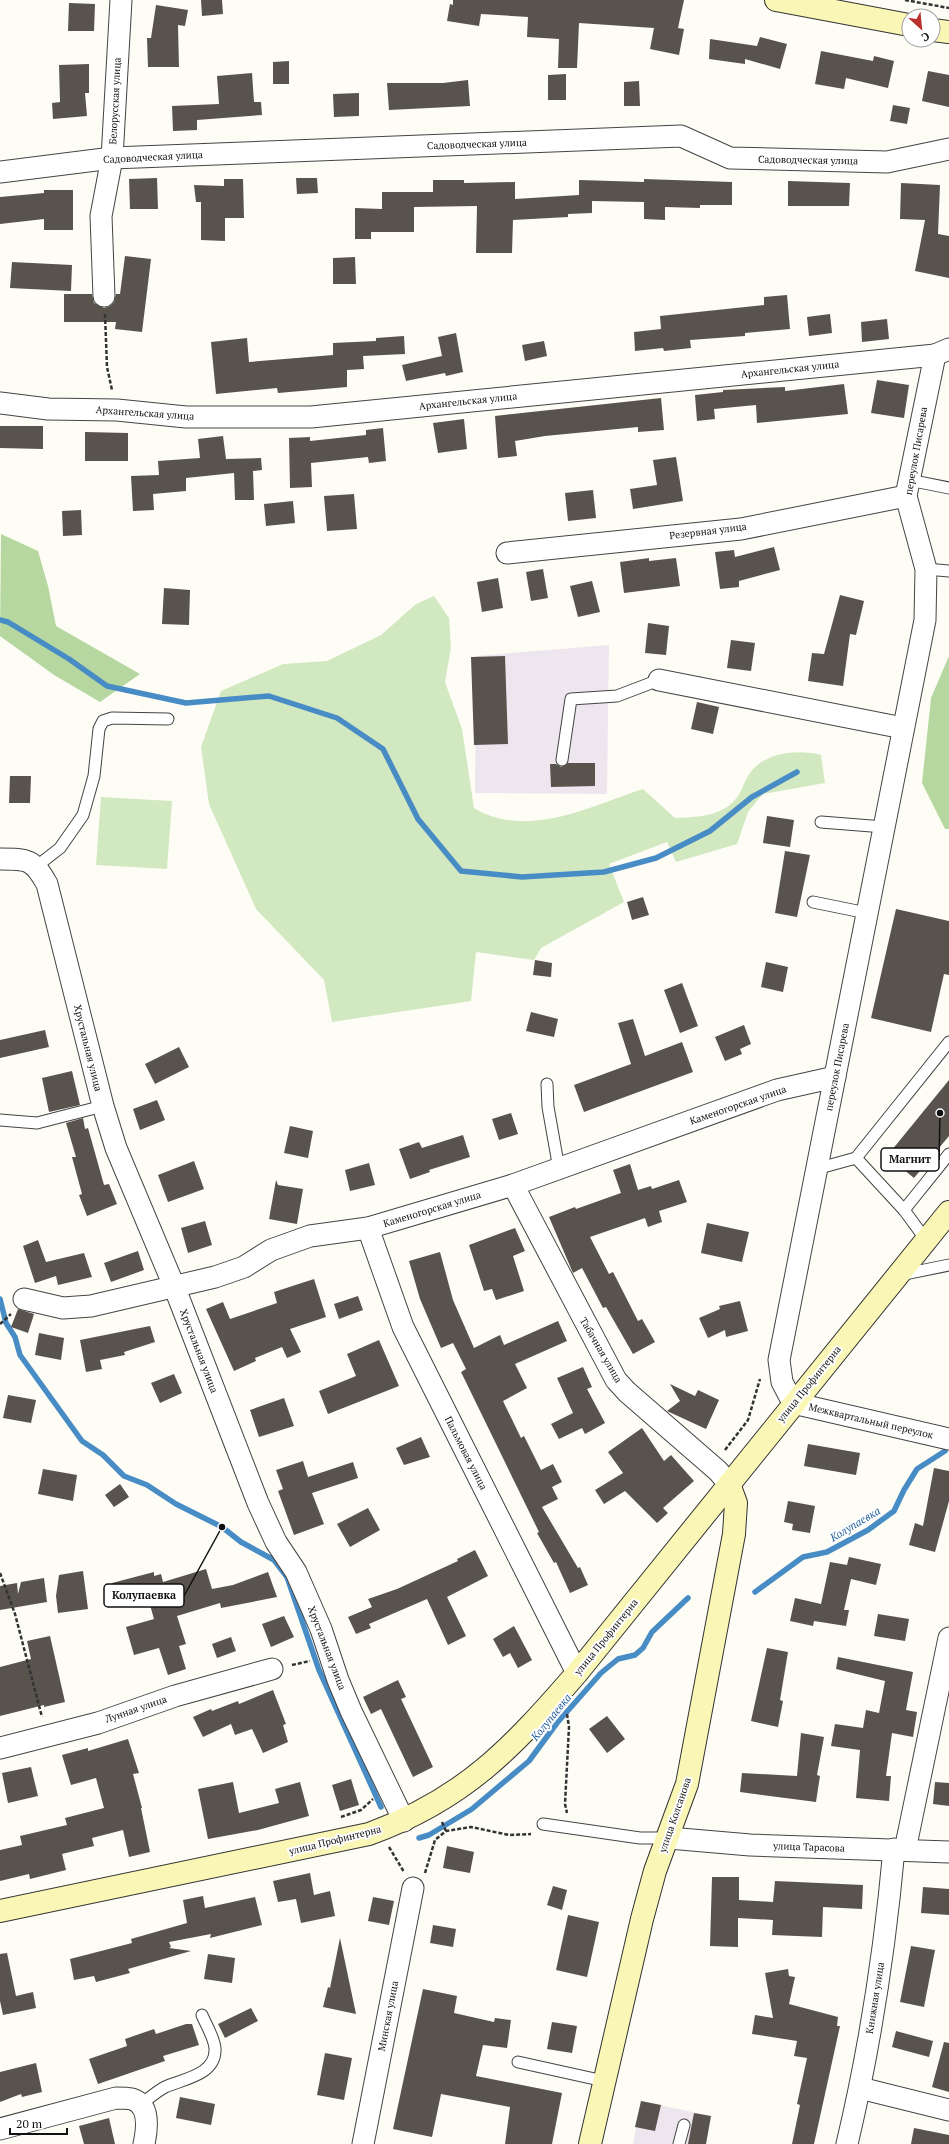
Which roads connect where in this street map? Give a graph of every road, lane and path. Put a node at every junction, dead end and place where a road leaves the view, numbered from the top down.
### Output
1 (121, 0) edge
2 (779, 0) edge
3 (905, 0) edge
4 (949, 8) edge
5 (901, 23) edge
6 (949, 149) edge
7 (112, 158) junction
8 (0, 172) edge
9 (104, 296) joint
10 (942, 352) edge
11 (0, 403) edge
12 (117, 410) junction
13 (908, 488) junction
14 (949, 488) edge
15 (507, 553) dead end
16 (926, 569) junction
17 (949, 571) edge
18 (659, 680) joint
19 (168, 719) dead end
20 (904, 728) junction
21 (562, 760) dead end
22 (821, 822) dead end
23 (884, 827) junction
24 (0, 859) edge
25 (37, 866) junction
26 (813, 902) dead end
27 (867, 913) junction
28 (949, 1042) edge
29 (835, 1077) junction
30 (547, 1084) dead end
31 (102, 1106) junction
32 (0, 1120) edge
33 (949, 1154) edge
34 (856, 1158) junction
35 (559, 1169) junction
36 (816, 1170) junction
37 (513, 1185) junction
38 (904, 1210) junction
39 (949, 1212) edge
40 (368, 1228) junction
41 (926, 1240) junction
42 (949, 1265) edge
43 (897, 1276) junction
44 (174, 1286) junction
45 (24, 1299) dead end
46 (10, 1316) dead end
47 (1, 1324) edge
48 (760, 1377) dead end
49 (793, 1403) junction
50 (949, 1439) edge
51 (724, 1477) junction
52 (0, 1573) edge
53 (949, 1638) edge
54 (272, 1669) dead end
55 (577, 1673) junction
56 (566, 1708) dead end
57 (47, 1735) junction
58 (0, 1748) edge
59 (440, 1820) dead end
60 (404, 1821) junction
61 (543, 1824) joint
62 (573, 1828) junction
63 (446, 1830) junction
64 (669, 1838) junction
65 (386, 1843) dead end
66 (899, 1850) junction
67 (949, 1852) edge
68 (413, 1888) junction
69 (0, 1911) edge
70 (202, 2015) dead end
71 (518, 2062) dead end
72 (604, 2081) junction
73 (860, 2088) junction
74 (140, 2105) junction
75 (949, 2110) edge
76 (684, 2125) dead end
77 (0, 2129) edge
78 (144, 2144) edge
79 (363, 2144) edge
80 (590, 2144) edge
81 (679, 2144) edge
82 (847, 2144) edge

1 - 7 street, Белорусская улица
2 - 5 main road
3 - 4 path
6 - 7 street, Садоводческая улица
7 - 8 street, Садоводческая улица
7 - 9 street, Белорусская улица
9 - 12 path
10 - 12 street, Архангельская улица
10 - 13 street, переулок Писарева
11 - 12 street, Архангельская улица
13 - 14 lane
13 - 15 street, Резервная улица
13 - 16 street, переулок Писарева
16 - 17 lane
16 - 20 street, переулок Писарева
18 - 20 street
18 - 21 lane
19 - 25 lane
20 - 23 street, переулок Писарева
22 - 23 lane
23 - 27 street, переулок Писарева
24 - 25 street
25 - 31 street, Хрустальная улица
26 - 27 lane
27 - 29 street, переулок Писарева
28 - 34 lane
29 - 35 street, Каменогорская улица
29 - 36 street, переулок Писарева
30 - 35 lane
31 - 32 lane
31 - 44 street, Хрустальная улица
33 - 38 lane
34 - 36 lane
34 - 38 lane
35 - 37 street, Каменогорская улица
36 - 49 street, переулок Писарева
37 - 40 street, Каменогорская улица
37 - 51 street, Табачная улица
38 - 41 lane
39 - 41 main road, улица Профинтерна
40 - 44 street, Каменогорская улица
40 - 55 street, Пальмовая улица
41 - 43 main road, улица Профинтерна
42 - 43 lane
43 - 49 main road, улица Профинтерна
44 - 45 street, Каменогорская улица
44 - 60 street, Хрустальная улица
46 - 47 path
48 - 51 path
49 - 50 street, Межквартальный переулок
49 - 51 main road, улица Профинтерна
51 - 55 main road, улица Профинтерна
51 - 64 main road, улица Колсанова
52 - 57 path
53 - 66 street, Книжная улица
54 - 57 street, Лунная улица
55 - 60 main road, улица Профинтерна
56 - 62 path
57 - 58 street, Лунная улица
59 - 63 path
60 - 69 main road, улица Профинтерна
61 - 62 lane
61 - 63 path
62 - 64 lane
63 - 68 path
64 - 66 street, улица Тарасова
64 - 72 main road, улица Колсанова
65 - 68 path
66 - 67 street, улица Тарасова
66 - 73 street, Книжная улица
68 - 79 street, Минская улица
70 - 74 lane
71 - 72 lane
72 - 80 main road, улица Колсанова
73 - 75 street
73 - 82 street, Книжная улица
74 - 77 street
74 - 78 street
76 - 81 lane

